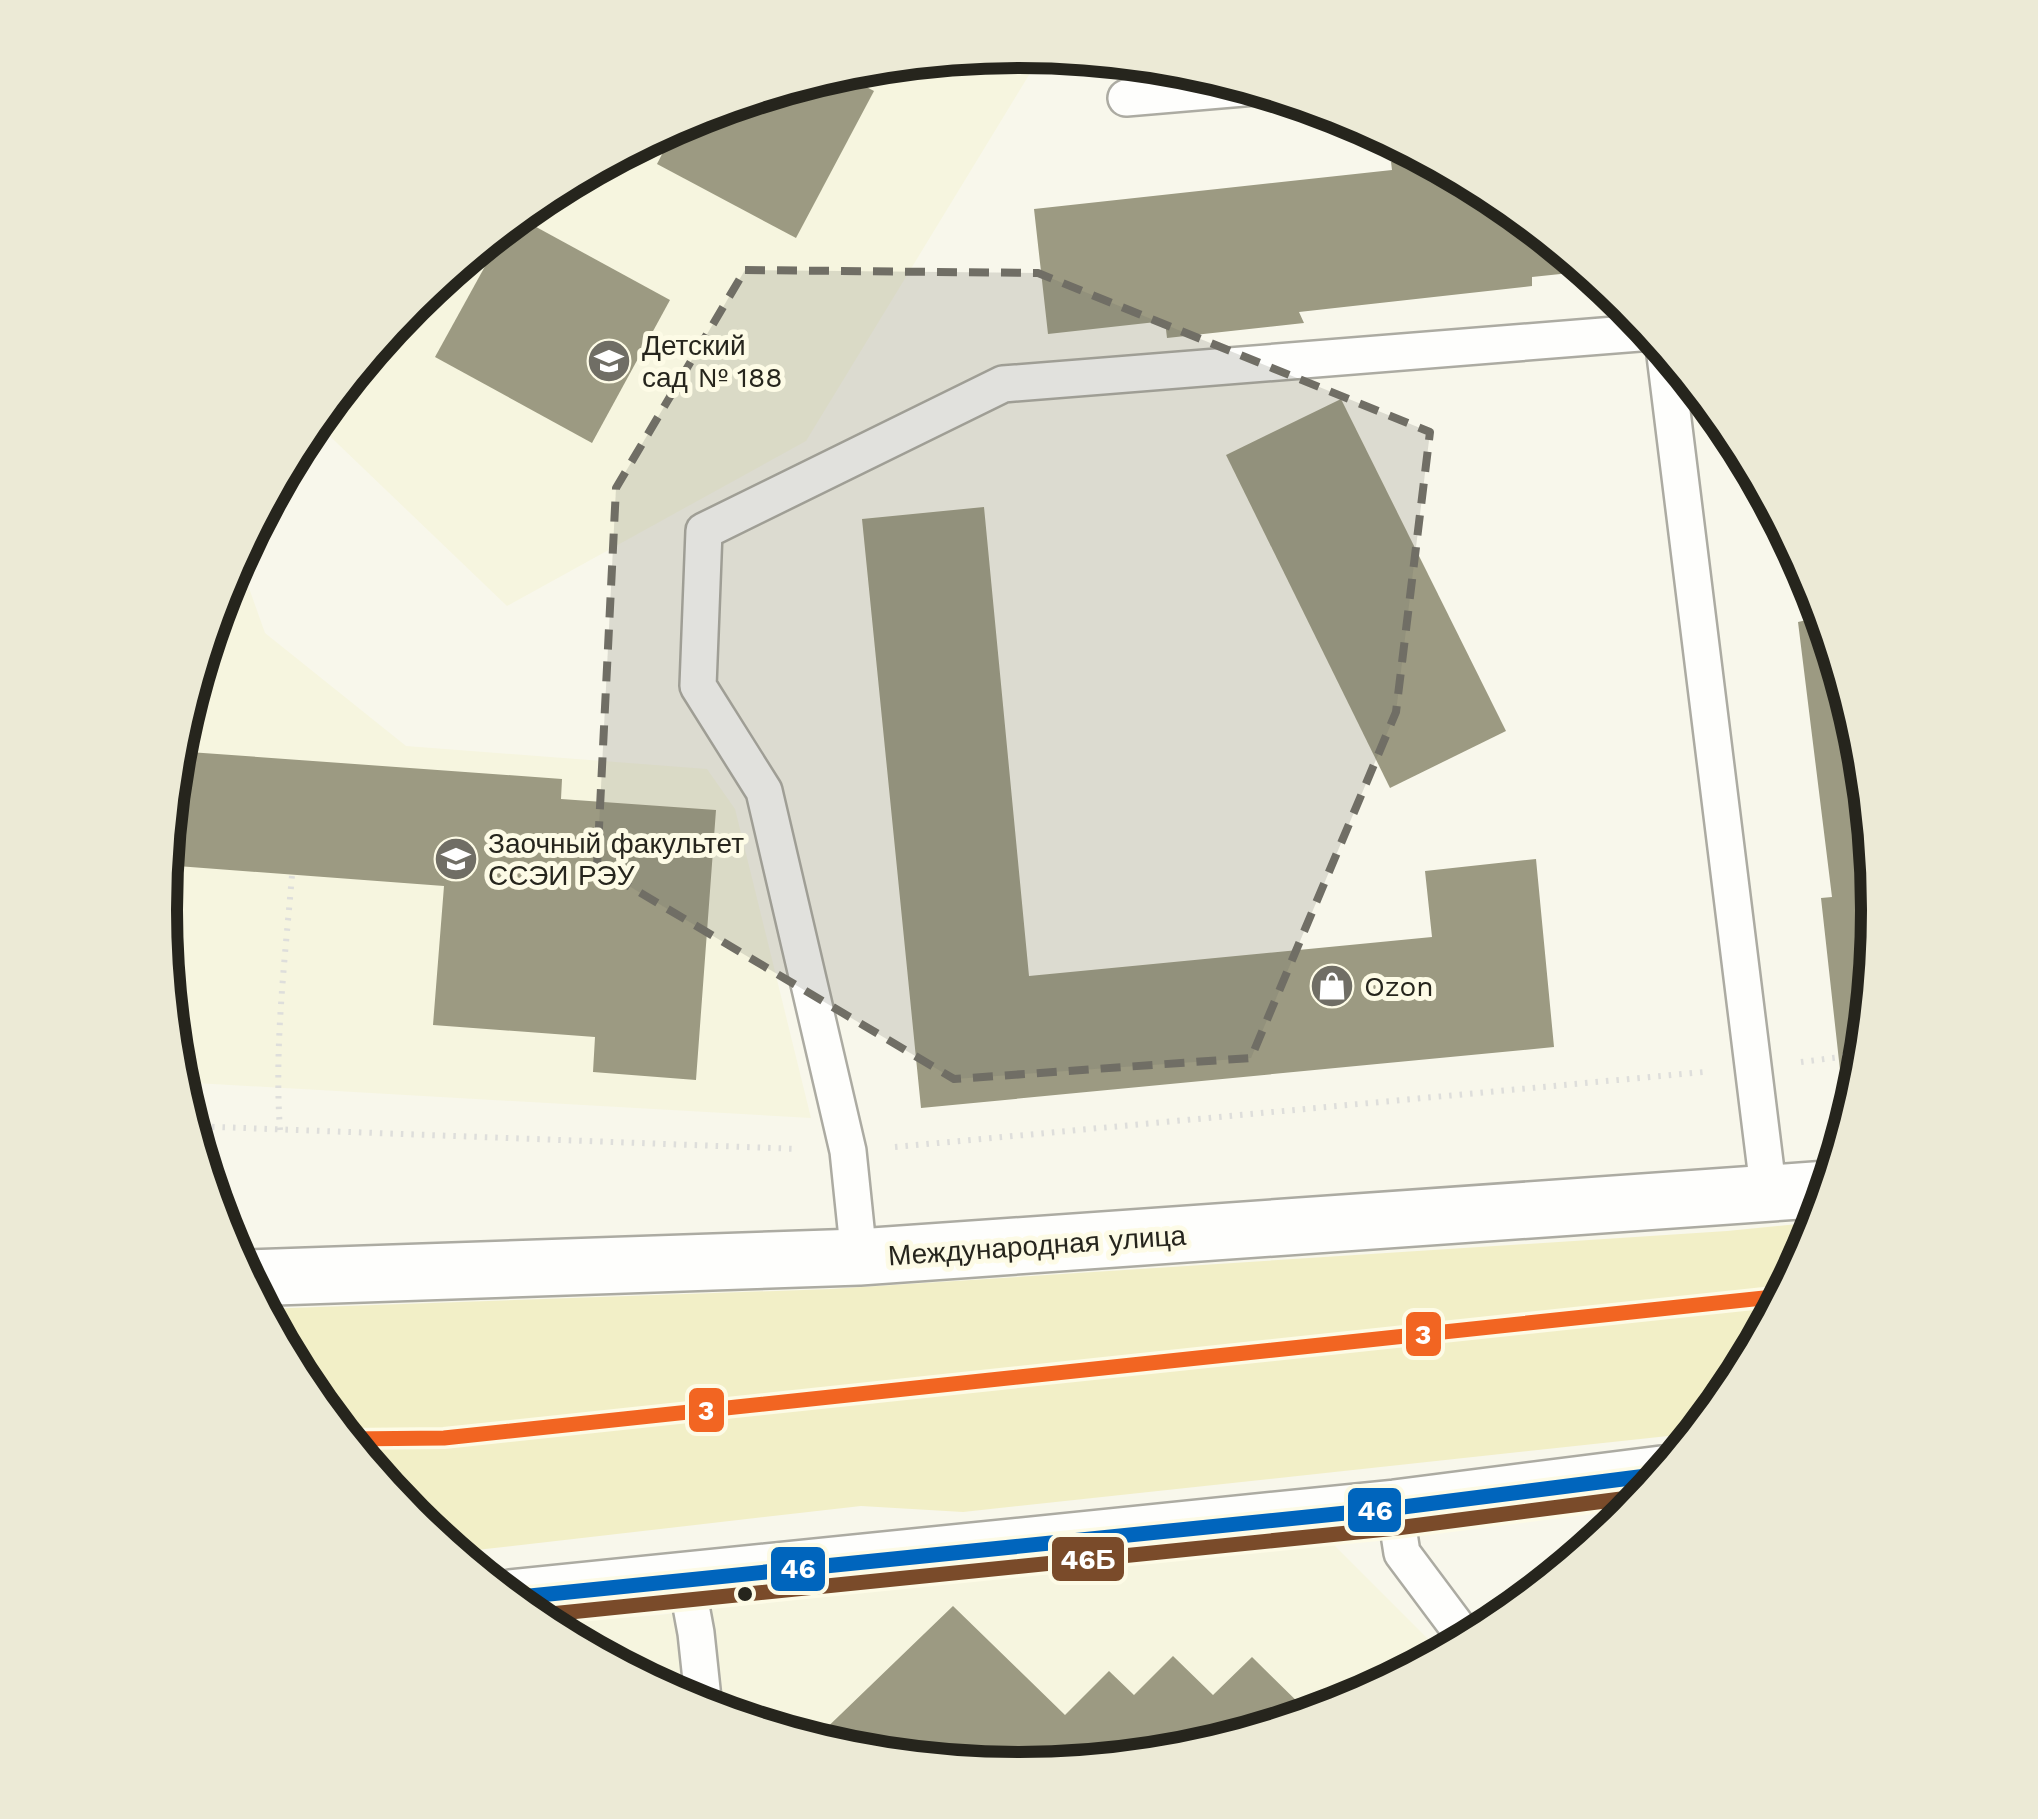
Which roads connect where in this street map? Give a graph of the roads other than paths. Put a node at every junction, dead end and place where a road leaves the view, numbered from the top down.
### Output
1 (1213, 91) edge
2 (1126, 98) dead end
3 (1633, 334) edge
4 (1667, 373) edge
5 (1812, 1191) edge
6 (1770, 1195) junction
7 (859, 1257) junction
8 (262, 1277) edge
9 (1641, 1477) edge
10 (1395, 1508) junction
11 (686, 1579) junction
12 (531, 1596) edge
13 (1458, 1628) edge
14 (702, 1689) edge

1 - 2 lane
3 - 7 lane
4 - 6 lane
5 - 6 street, Международная улица
6 - 7 street, Международная улица
7 - 8 street, Международная улица
9 - 10 street
10 - 11 street
10 - 13 lane
11 - 12 street
11 - 14 lane

